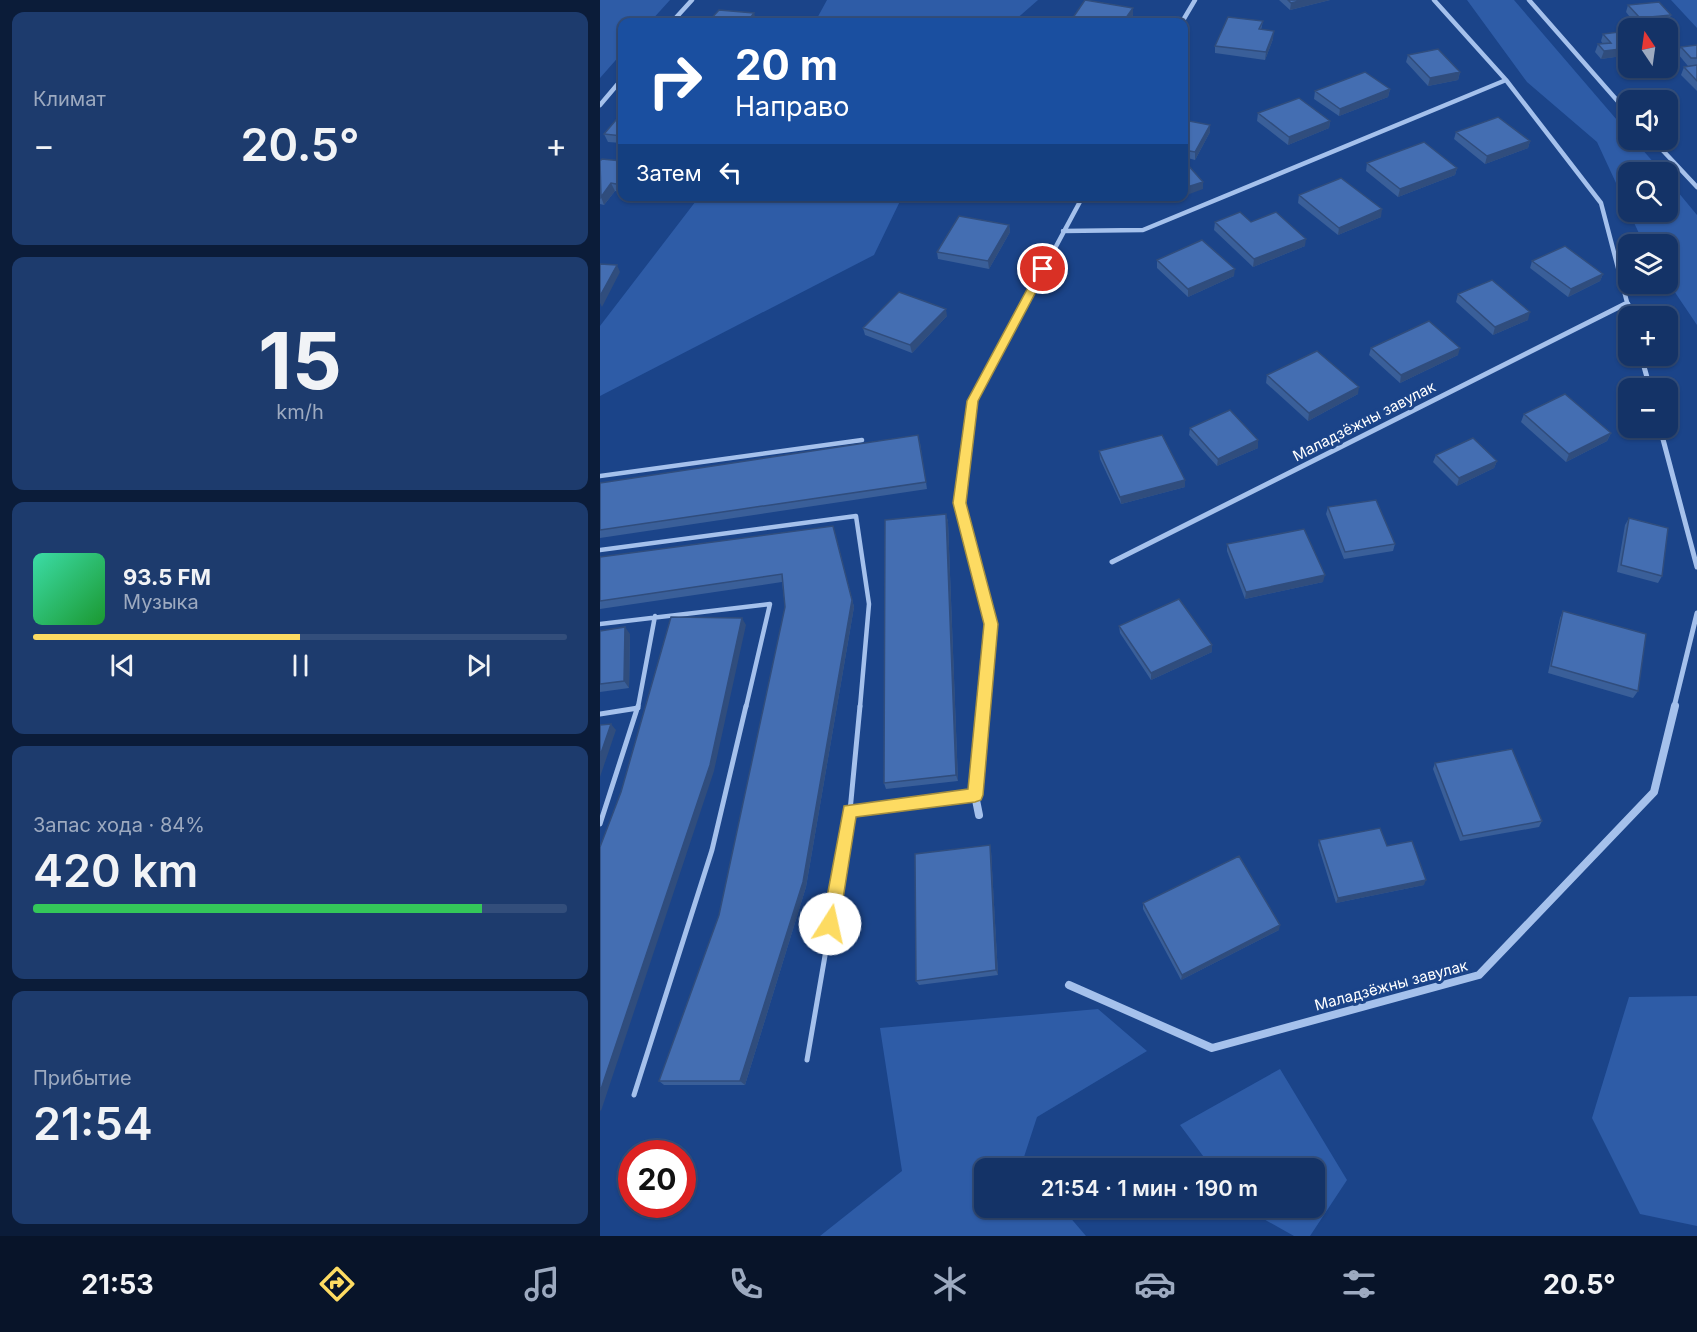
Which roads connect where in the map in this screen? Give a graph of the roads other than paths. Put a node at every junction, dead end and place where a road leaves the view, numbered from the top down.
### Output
1 (692, 0) edge
2 (1195, 0) edge
3 (1434, 0) edge
4 (1529, 0) edge
5 (676, 18) edge
6 (1184, 18) edge
7 (1506, 80) junction
8 (618, 85) edge
9 (1618, 101) edge
10 (600, 105) edge
11 (1662, 150) edge
12 (1697, 187) edge
13 (1080, 201) edge
14 (1063, 231) junction
15 (1627, 303) junction
16 (1628, 306) edge
17 (1663, 438) edge
18 (862, 440) dead end
19 (600, 476) edge
20 (600, 550) edge
21 (1112, 562) dead end
22 (1697, 567) edge
23 (1697, 614) edge
24 (655, 616) junction
25 (600, 624) edge
26 (638, 708) junction
27 (600, 714) edge
28 (975, 795) junction
29 (850, 811) junction
30 (979, 815) dead end
31 (600, 824) edge
32 (1069, 985) dead end
33 (807, 1060) dead end
34 (634, 1095) dead end

1 - 5 street
2 - 6 street
3 - 7 street
4 - 9 street
7 - 14 street
7 - 15 street
8 - 10 street
11 - 12 street
13 - 14 street
14 - 28 street
15 - 16 street
15 - 21 street, Маладзёжны завулак
17 - 22 street
18 - 19 lane
20 - 29 lane
23 - 32 street, Маладзёжны завулак
24 - 25 lane
24 - 26 lane
24 - 34 lane
26 - 27 lane
26 - 31 lane
28 - 29 lane
28 - 30 street
29 - 33 lane

